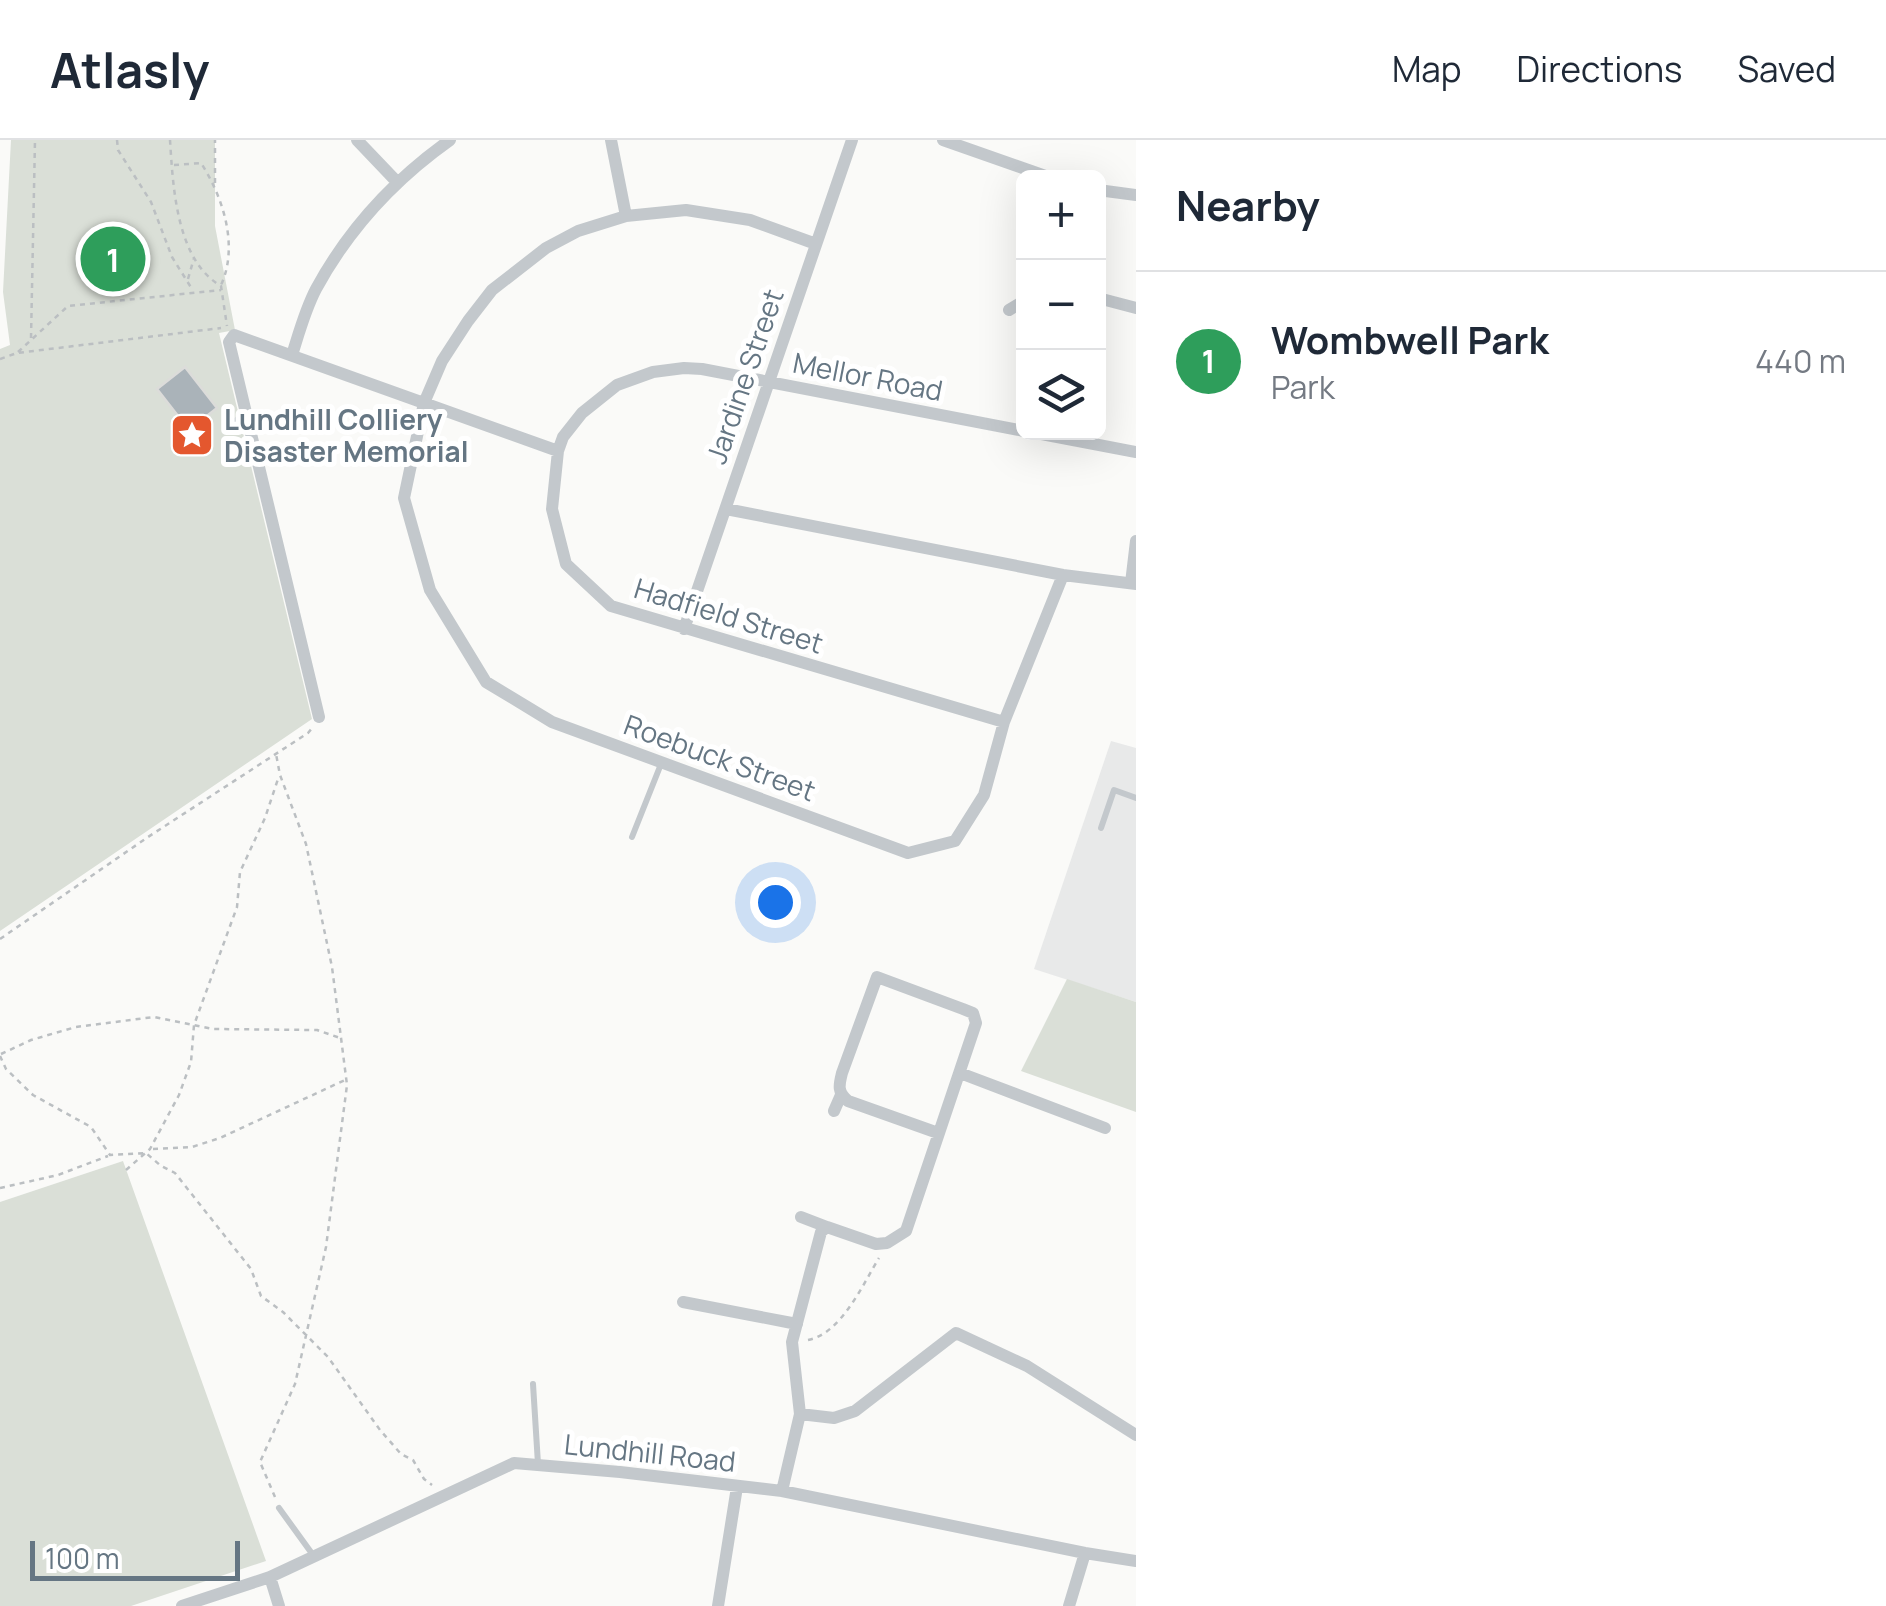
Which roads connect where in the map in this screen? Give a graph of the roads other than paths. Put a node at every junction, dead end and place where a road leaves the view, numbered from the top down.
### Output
1 (357, 140) edge
2 (450, 140) edge
3 (611, 140) edge
4 (852, 140) edge
5 (943, 140) edge
6 (1028, 170) edge
7 (397, 182) junction
8 (1106, 191) edge
9 (1136, 195) edge
10 (626, 216) junction
11 (816, 244) junction
12 (1106, 300) edge
13 (1016, 305) edge
14 (1136, 308) edge
15 (1009, 310) dead end
16 (292, 355) junction
17 (768, 383) junction
18 (424, 403) junction
19 (246, 412) junction
20 (232, 424) dead end
21 (1016, 430) edge
22 (1073, 440) edge
23 (558, 450) junction
24 (1136, 452) edge
25 (726, 510) junction
26 (1136, 541) edge
27 (1063, 576) junction
28 (1133, 583) edge
29 (684, 629) junction
30 (319, 718) road end
31 (1004, 722) junction
32 (662, 762) junction
33 (1136, 798) edge
34 (1100, 828) dead end
35 (632, 836) dead end
36 (960, 1073) junction
37 (841, 1095) junction
38 (834, 1111) dead end
39 (1105, 1128) dead end
40 (938, 1133) junction
41 (801, 1217) dead end
42 (827, 1227) junction
43 (683, 1302) dead end
44 (797, 1324) junction
45 (532, 1384) dead end
46 (800, 1414) junction
47 (1136, 1435) edge
48 (538, 1465) junction
49 (738, 1487) junction
50 (782, 1491) junction
51 (279, 1508) road end
52 (1085, 1553) junction
53 (314, 1556) junction
54 (1136, 1561) edge
55 (270, 1578) junction
56 (182, 1606) edge
57 (279, 1606) edge
58 (718, 1606) edge
59 (1069, 1606) edge

1 - 7 street
2 - 7 street
3 - 10 street
4 - 11 street, Jardine Street
5 - 6 street
7 - 16 street
8 - 9 street
10 - 11 street, Roebuck Street
10 - 18 street, Roebuck Street
11 - 17 street, Jardine Street
12 - 14 street
13 - 15 street
16 - 18 street
16 - 19 street
17 - 21 street, Mellor Road
17 - 23 street, Mellor Road
17 - 25 street, Jardine Street
18 - 23 street
18 - 32 street, Roebuck Street
19 - 20 lane
19 - 30 street
22 - 24 street
23 - 29 street, Hadfield Street
25 - 27 street
25 - 29 street, Jardine Street
26 - 28 street
27 - 28 street
27 - 31 street, Roebuck Street
29 - 31 street, Hadfield Street
31 - 32 street, Roebuck Street
32 - 35 lane
33 - 34 lane
36 - 37 street
36 - 39 street
36 - 40 street
37 - 38 street
37 - 40 street
40 - 42 street
41 - 42 street
42 - 44 street
43 - 44 street
44 - 46 street
45 - 48 lane
46 - 47 street
46 - 50 street
48 - 49 street, Lundhill Road
48 - 53 street, Lundhill Road
49 - 50 street, Lundhill Road
49 - 58 street
50 - 52 street, Lundhill Road
51 - 53 lane
52 - 54 street, Lundhill Road
52 - 59 street
53 - 55 street, Lundhill Road
55 - 56 street, Lundhill Road
55 - 57 street

